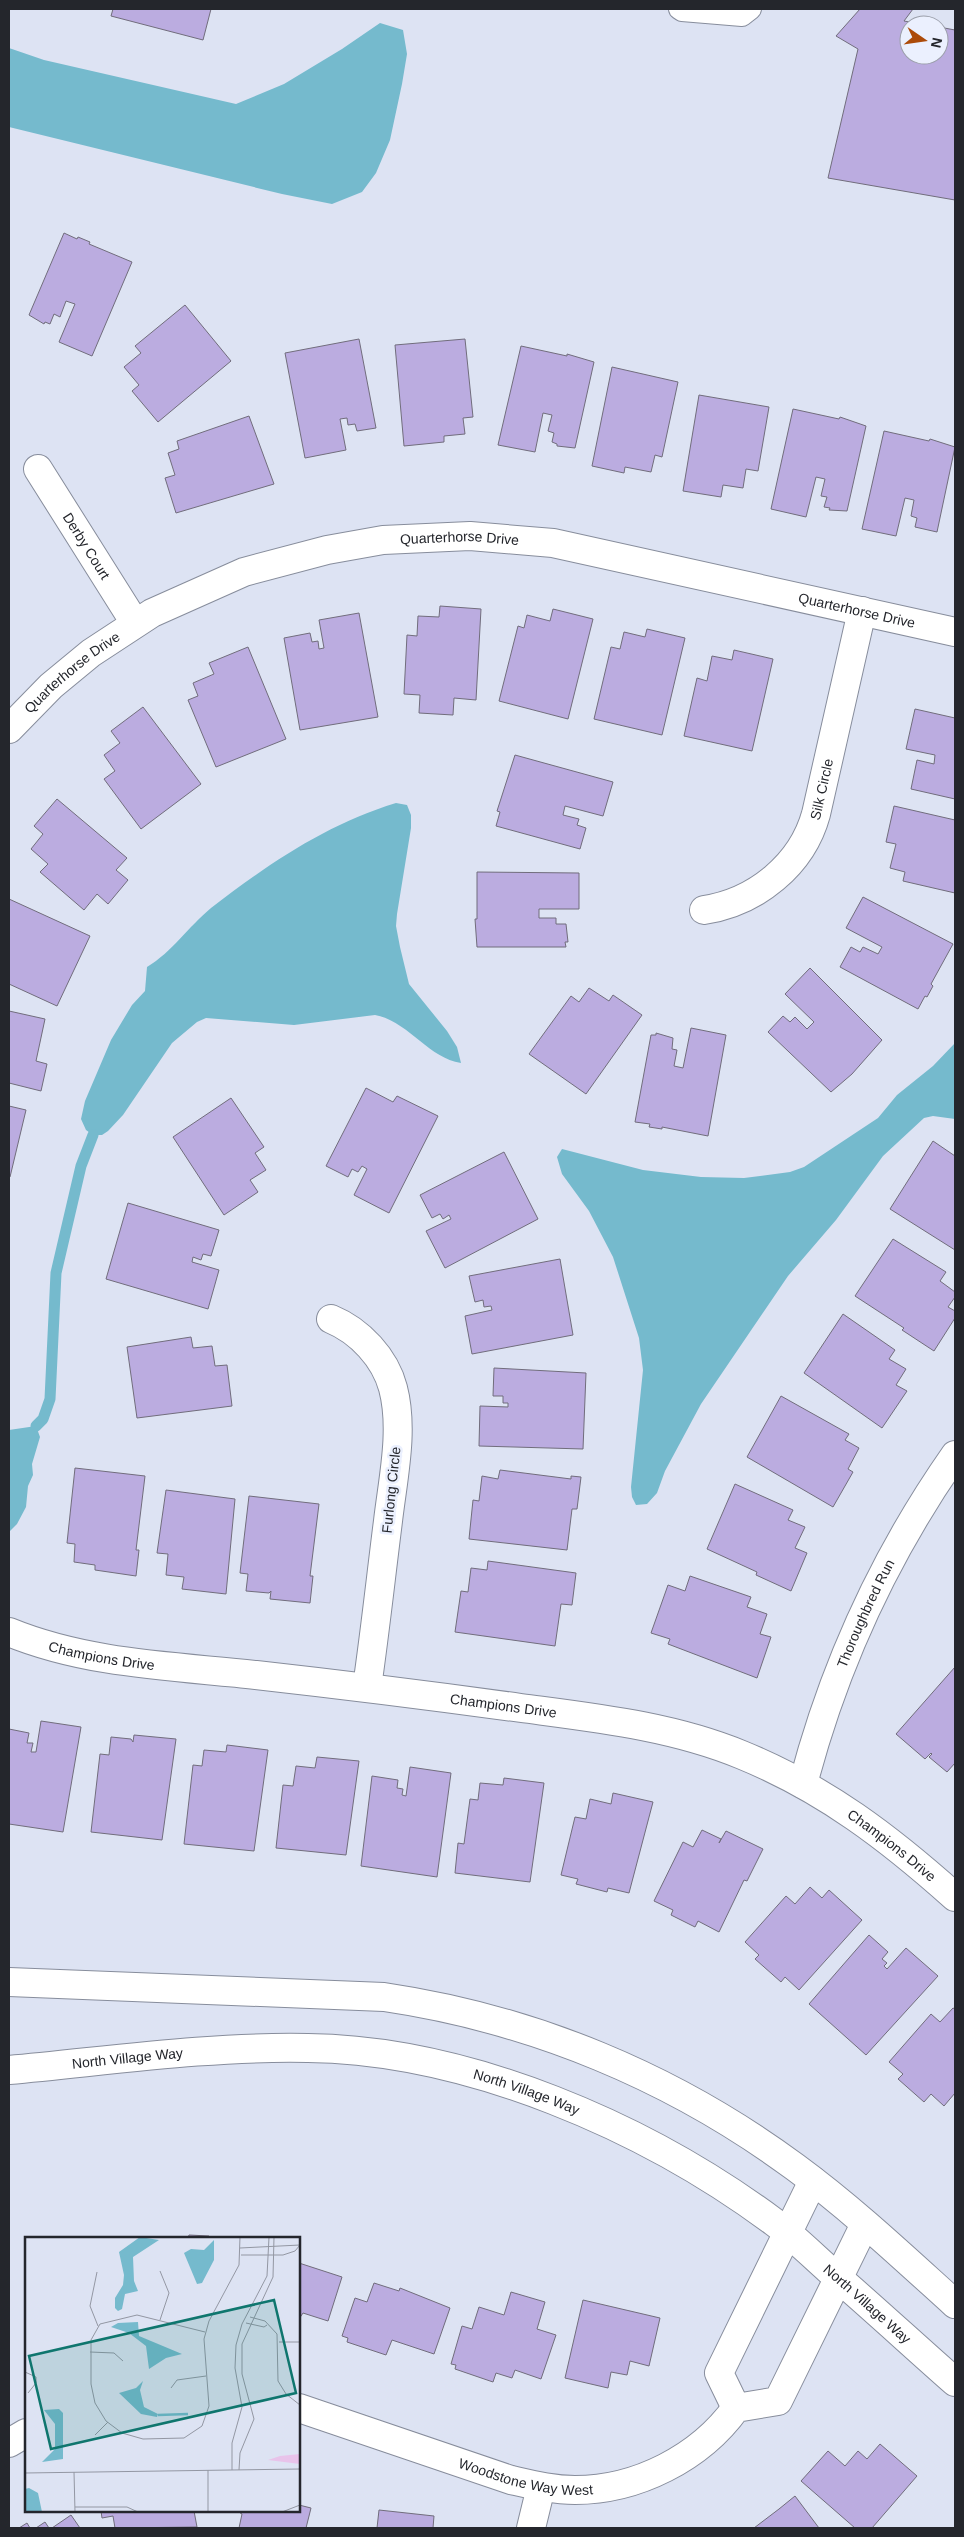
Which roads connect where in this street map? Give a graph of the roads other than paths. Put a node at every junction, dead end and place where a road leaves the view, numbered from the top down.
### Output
1 (679, 9) edge
2 (751, 9) edge
3 (38, 469) dead end
4 (862, 611) junction
5 (135, 623) junction
6 (955, 632) edge
7 (9, 729) edge
8 (704, 910) dead end
9 (331, 1319) dead end
10 (955, 1455) edge
11 (9, 1632) edge
12 (368, 1687) junction
13 (803, 1784) junction
14 (955, 1897) edge
15 (9, 1982) edge
16 (9, 2070) edge
17 (813, 2181) junction
18 (865, 2224) junction
19 (787, 2234) junction
20 (838, 2278) junction
21 (955, 2304) edge
22 (955, 2382) edge
23 (300, 2408) edge
24 (736, 2408) junction
25 (25, 2434) edge
26 (9, 2442) edge
27 (541, 2486) junction
28 (531, 2528) edge

1 - 2 lane
3 - 5 street, Derby Court
4 - 5 street, Quarterhorse Drive
4 - 6 street, Quarterhorse Drive
4 - 8 street, Silk Circle
5 - 7 street, Quarterhorse Drive
9 - 12 street, Furlong Circle
10 - 13 street, Thoroughbred Run
11 - 12 street, Champions Drive
12 - 13 street, Champions Drive
13 - 14 street, Champions Drive
15 - 17 street
16 - 19 street, North Village Way
17 - 18 street
17 - 19 street
18 - 20 street
18 - 21 street
19 - 20 street, North Village Way
19 - 24 street
20 - 22 street, North Village Way
20 - 24 street
23 - 27 street, Woodstone Way West
24 - 27 street, Woodstone Way West
25 - 26 street
27 - 28 street

